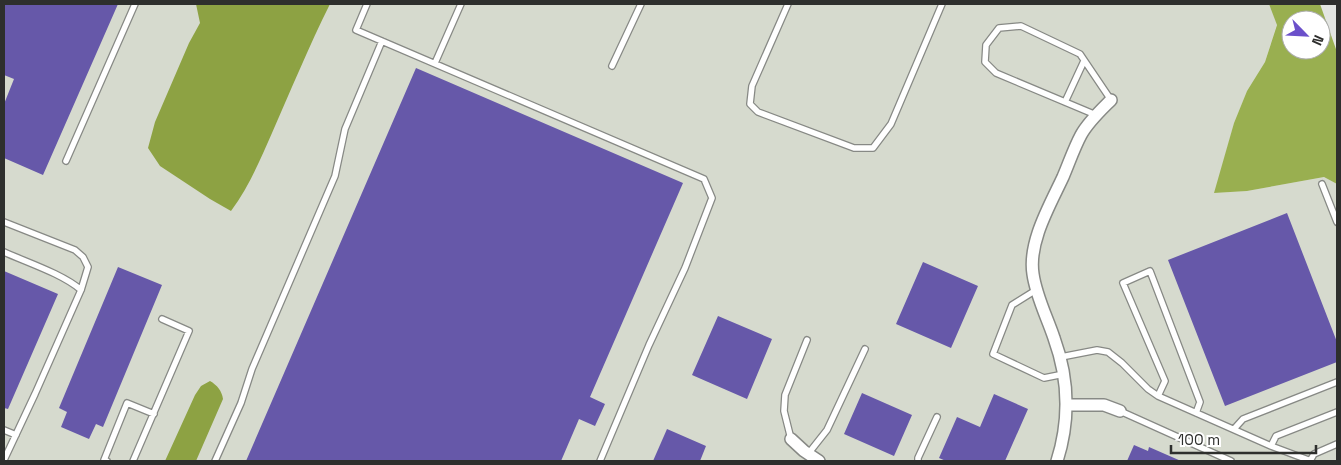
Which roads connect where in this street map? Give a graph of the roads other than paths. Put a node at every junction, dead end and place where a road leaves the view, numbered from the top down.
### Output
1 (135, 4) edge
2 (367, 4) edge
3 (461, 4) edge
4 (641, 4) edge
5 (788, 4) edge
6 (942, 4) edge
7 (382, 41) junction
8 (1084, 61) junction
9 (435, 64) junction
10 (612, 66) dead end
11 (1111, 100) joint
12 (1065, 102) junction
13 (1096, 116) junction
14 (66, 161) dead end
15 (1322, 184) dead end
16 (4, 222) edge
17 (1337, 222) edge
18 (4, 252) edge
19 (81, 290) junction
20 (1036, 290) junction
21 (162, 319) dead end
22 (807, 340) dead end
23 (865, 349) dead end
24 (1061, 357) junction
25 (1064, 374) junction
26 (1337, 382) edge
27 (1158, 396) junction
28 (1067, 405) junction
29 (1120, 411) joint
30 (1337, 412) edge
31 (1196, 413) junction
32 (154, 414) junction
33 (937, 416) dead end
34 (1234, 429) junction
35 (4, 430) edge
36 (16, 435) junction
37 (791, 439) joint
38 (1337, 444) edge
39 (1271, 446) junction
40 (812, 459) edge
41 (4, 460) edge
42 (106, 461) edge
43 (133, 461) edge
44 (215, 461) edge
45 (600, 461) edge
46 (918, 461) edge
47 (1057, 461) edge
48 (1231, 461) edge
49 (1310, 461) edge

1 - 14 lane
2 - 7 lane
3 - 9 lane
4 - 10 lane
5 - 6 lane
7 - 9 lane
7 - 44 lane
8 - 11 lane
8 - 12 lane
8 - 12 lane
9 - 45 lane
11 - 13 street
12 - 13 lane
13 - 20 street
15 - 17 lane
16 - 19 lane
18 - 19 lane
19 - 36 lane
20 - 24 street
20 - 25 lane
21 - 32 lane
22 - 37 lane
23 - 40 lane
24 - 25 street
24 - 27 lane
25 - 28 street
26 - 34 lane
27 - 31 lane
27 - 31 lane
28 - 29 street
28 - 47 street
29 - 48 lane
30 - 39 lane
31 - 34 lane
32 - 42 lane
32 - 43 lane
33 - 46 lane
34 - 39 lane
35 - 36 lane
36 - 41 lane
37 - 40 street
38 - 49 lane
39 - 49 lane

